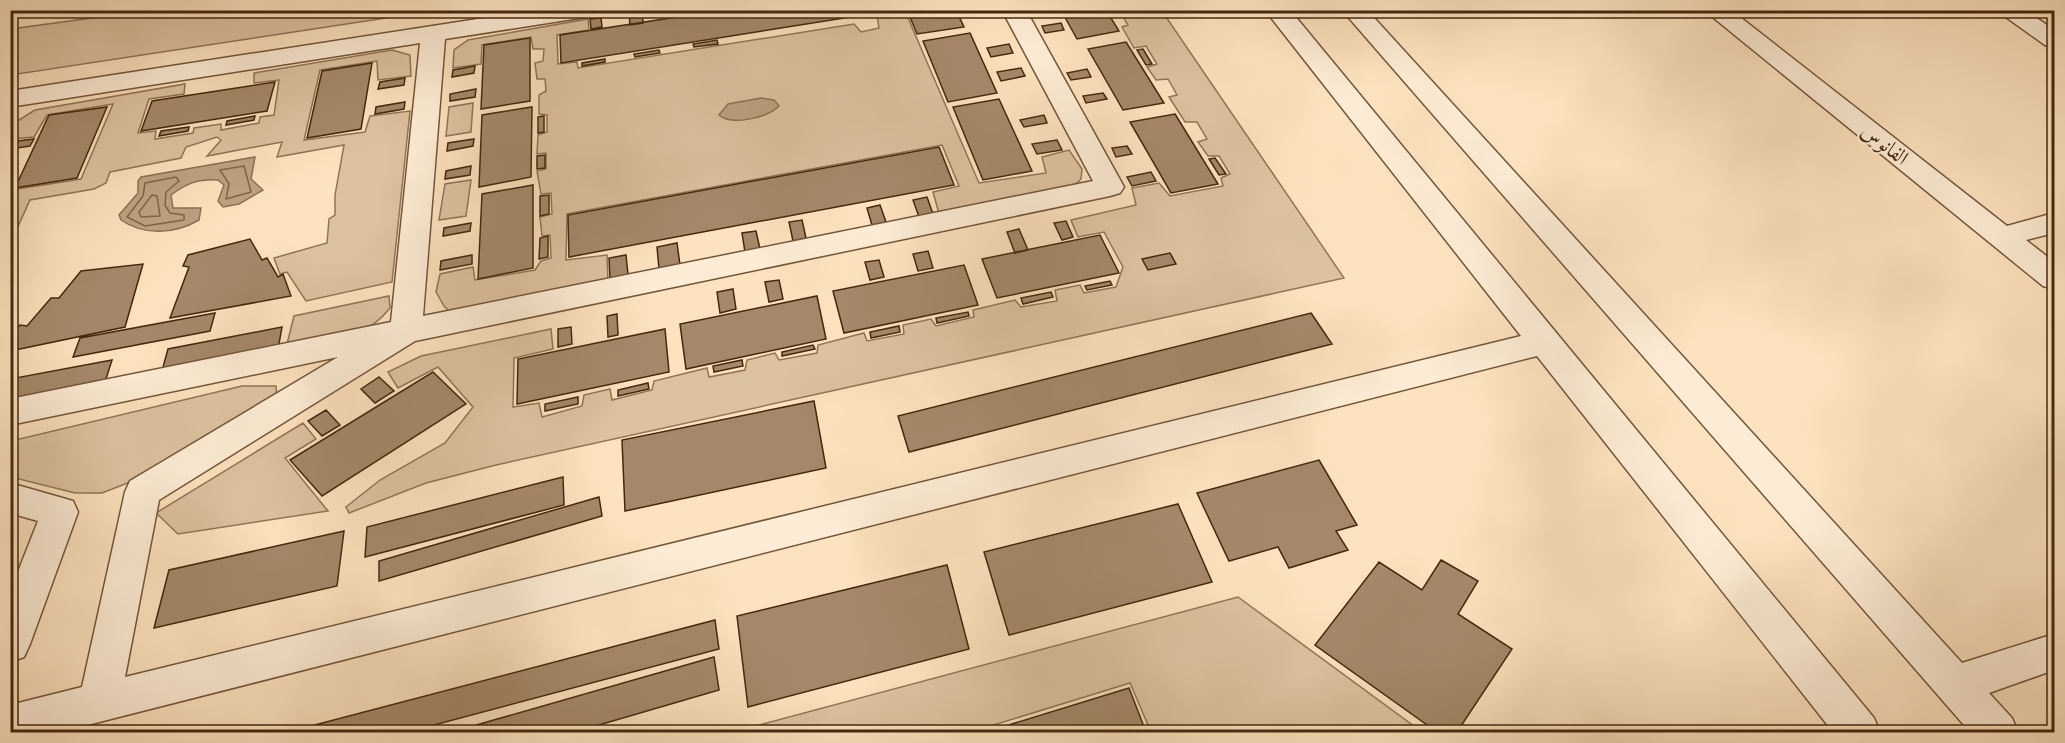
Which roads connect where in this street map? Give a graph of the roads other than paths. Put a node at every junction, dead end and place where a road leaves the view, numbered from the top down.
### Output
1 (586, 10) edge
2 (1014, 10) edge
3 (1277, 10) edge
4 (1354, 10) edge
5 (1716, 10) edge
6 (2008, 10) edge
7 (433, 34) junction
8 (2055, 40) edge
9 (10, 99) edge
10 (2055, 223) edge
11 (2002, 237) junction
12 (2055, 278) edge
13 (406, 331) junction
14 (1545, 342) junction
15 (10, 412) edge
16 (10, 498) edge
17 (10, 644) edge
18 (2055, 652) edge
19 (1955, 685) junction
20 (99, 703) junction
21 (10, 725) edge
22 (1859, 732) edge
23 (1997, 732) edge

1 - 7 street
2 - 13 street
3 - 14 street
4 - 19 street
5 - 11 street, الفانوس
6 - 8 street
7 - 9 street
7 - 13 street
10 - 11 street
11 - 12 street, الفانوس
13 - 15 street
13 - 20 street
14 - 20 street
14 - 22 street
16 - 17 street
18 - 19 street
19 - 23 street
20 - 21 street

